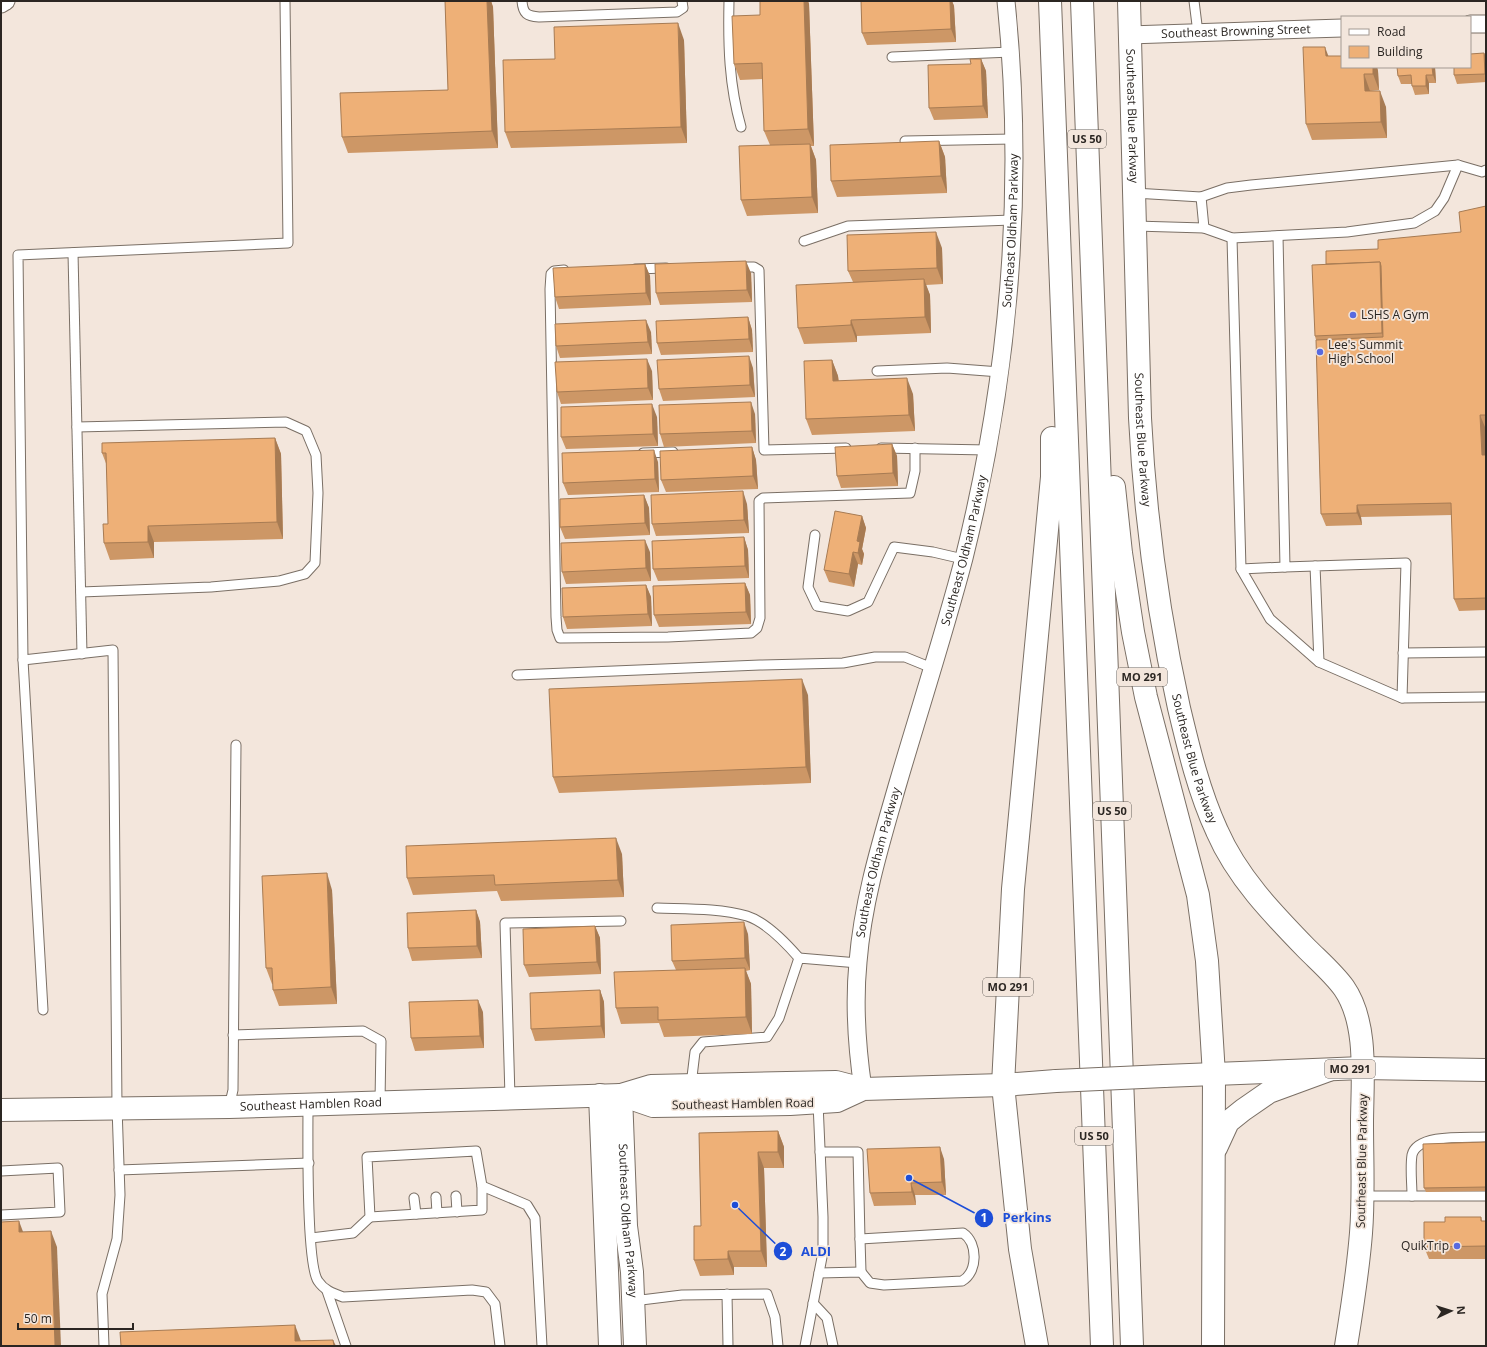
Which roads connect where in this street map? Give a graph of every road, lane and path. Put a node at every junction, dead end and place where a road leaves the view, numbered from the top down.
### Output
1 (6, 1) edge
2 (285, 1) edge
3 (522, 1) edge
4 (682, 1) edge
5 (730, 1) edge
6 (1006, 1) edge
7 (1050, 1) edge
8 (1082, 1) edge
9 (1128, 1) edge
10 (1194, 1) edge
11 (1, 4) edge
12 (1471, 24) edge
13 (1486, 24) edge
14 (1341, 28) edge
15 (1198, 33) junction
16 (1129, 35) junction
17 (1011, 52) junction
18 (892, 57) dead end
19 (741, 127) dead end
20 (1013, 139) junction
21 (905, 141) edge
22 (1458, 165) junction
23 (1486, 170) edge
24 (1134, 193) junction
25 (1202, 197) junction
26 (1012, 220) junction
27 (1135, 226) junction
28 (1204, 228) junction
29 (1278, 236) junction
30 (1232, 238) junction
31 (804, 241) dead end
32 (73, 253) junction
33 (1059, 254) junction
34 (729, 267) edge
35 (677, 268) edge
36 (624, 269) edge
37 (570, 270) edge
38 (1092, 277) junction
39 (877, 371) dead end
40 (1000, 372) junction
41 (77, 427) junction
42 (852, 448) edge
43 (875, 448) edge
44 (915, 448) junction
45 (988, 450) junction
46 (680, 452) edge
47 (635, 453) edge
48 (815, 535) dead end
49 (963, 559) junction
50 (1315, 566) junction
51 (1285, 567) junction
52 (1241, 569) junction
53 (81, 592) junction
54 (1486, 652) edge
55 (1403, 653) junction
56 (82, 654) junction
57 (24, 660) junction
58 (1319, 662) junction
59 (932, 668) junction
60 (517, 675) dead end
61 (1486, 697) edge
62 (1402, 698) junction
63 (236, 745) dead end
64 (657, 908) dead end
65 (621, 921) dead end
66 (798, 958) junction
67 (858, 963) junction
68 (42, 1010) dead end
69 (233, 1035) junction
70 (1362, 1068) junction
71 (1329, 1070) junction
72 (1486, 1070) edge
73 (1214, 1075) junction
74 (690, 1085) junction
75 (1003, 1085) junction
76 (863, 1089) junction
77 (611, 1095) junction
78 (510, 1098) junction
79 (380, 1102) junction
80 (818, 1103) junction
81 (308, 1104) junction
82 (117, 1107) junction
83 (229, 1107) junction
84 (1, 1110) edge
85 (1486, 1137) edge
86 (820, 1152) junction
87 (1213, 1153) junction
88 (309, 1163) junction
89 (119, 1170) junction
90 (1, 1171) edge
91 (482, 1186) junction
92 (456, 1196) dead end
93 (1362, 1196) junction
94 (1412, 1196) junction
95 (1486, 1196) edge
96 (436, 1197) dead end
97 (414, 1198) dead end
98 (457, 1212) junction
99 (436, 1213) junction
100 (1, 1214) edge
101 (416, 1214) junction
102 (370, 1217) junction
103 (311, 1238) junction
104 (860, 1239) junction
105 (861, 1272) junction
106 (819, 1273) junction
107 (327, 1291) junction
108 (728, 1294) junction
109 (633, 1301) junction
110 (813, 1303) junction
111 (104, 1346) edge
112 (346, 1346) edge
113 (500, 1346) edge
114 (542, 1346) edge
115 (610, 1346) edge
116 (635, 1346) edge
117 (728, 1346) edge
118 (778, 1346) edge
119 (805, 1346) edge
120 (833, 1346) edge
121 (1037, 1346) edge
122 (1102, 1346) edge
123 (1132, 1346) edge
124 (1213, 1346) edge
125 (1346, 1346) edge

1 - 11 street
2 - 32 lane
3 - 4 lane
5 - 19 lane
6 - 17 street, Southeast Oldham Parkway
7 - 33 main road, US 50
8 - 38 main road, US 50
9 - 16 main road, Southeast Blue Parkway
10 - 15 lane
12 - 13 street
14 - 15 street, Southeast Browning Street
15 - 16 street, Southeast Browning Street
16 - 24 main road, Southeast Blue Parkway
17 - 18 lane
17 - 20 street, Southeast Oldham Parkway
20 - 21 lane
20 - 26 street, Southeast Oldham Parkway
22 - 23 lane
22 - 25 lane
22 - 29 lane
24 - 25 lane
24 - 27 main road, Southeast Blue Parkway
25 - 28 lane
26 - 31 lane
26 - 40 street, Southeast Oldham Parkway
27 - 28 lane
27 - 70 main road, Southeast Blue Parkway
28 - 30 lane
29 - 30 lane
29 - 51 lane
30 - 52 lane
32 - 41 lane
32 - 57 lane
33 - 75 main road, MO 291
33 - 122 main road, US 50
34 - 42 lane
35 - 36 lane
37 - 44 lane
38 - 73 main road, MO 291
38 - 123 main road, US 50
39 - 40 lane
40 - 45 street, Southeast Oldham Parkway
41 - 53 lane
41 - 53 lane
43 - 44 lane
44 - 45 lane
45 - 49 street, Southeast Oldham Parkway
46 - 47 lane
48 - 49 lane
49 - 59 street, Southeast Oldham Parkway
50 - 51 lane
50 - 55 lane
50 - 58 lane
51 - 52 lane
52 - 58 lane
53 - 56 lane
54 - 55 lane
55 - 62 lane
56 - 57 lane
56 - 82 lane
57 - 68 lane
58 - 62 lane
59 - 60 lane
59 - 67 street, Southeast Oldham Parkway
61 - 62 lane
63 - 69 lane
64 - 66 lane
65 - 78 lane
66 - 67 lane
66 - 74 lane
67 - 76 street, Southeast Oldham Parkway
69 - 79 lane
69 - 83 lane
70 - 71 main road, MO 291
70 - 72 main road, MO 291
70 - 93 main road, Southeast Blue Parkway
71 - 73 main road, MO 291
71 - 87 main road
73 - 75 main road, Southeast Hamblen Road, bridge
73 - 87 main road
74 - 76 main road, Southeast Hamblen Road
74 - 77 main road, Southeast Hamblen Road
75 - 76 main road, Southeast Hamblen Road
75 - 121 main road
76 - 80 main road, Southeast Hamblen Road
77 - 78 main road, Southeast Hamblen Road
77 - 80 main road, Southeast Hamblen Road
77 - 109 main road, Southeast Oldham Parkway
77 - 115 main road, Southeast Oldham Parkway
78 - 79 main road, Southeast Hamblen Road
79 - 81 main road, Southeast Hamblen Road
80 - 86 lane
81 - 83 main road, Southeast Hamblen Road
81 - 88 lane
82 - 83 main road, Southeast Hamblen Road
82 - 84 main road, Southeast Hamblen Road
82 - 89 lane
85 - 94 lane
86 - 104 lane
86 - 106 lane
87 - 124 main road
88 - 89 lane
88 - 103 lane
89 - 111 lane
90 - 100 lane
91 - 98 lane
91 - 102 lane
91 - 114 lane
92 - 98 lane
93 - 94 lane
93 - 125 main road, Southeast Blue Parkway
94 - 95 lane
96 - 99 lane
97 - 101 lane
98 - 99 lane
99 - 101 lane
101 - 102 lane
102 - 103 lane
103 - 107 lane
104 - 105 lane
104 - 105 lane
105 - 106 lane
106 - 110 lane
107 - 112 lane
107 - 113 lane
108 - 109 lane
108 - 117 lane
108 - 118 lane
109 - 116 main road, Southeast Oldham Parkway
110 - 119 lane
110 - 120 lane

